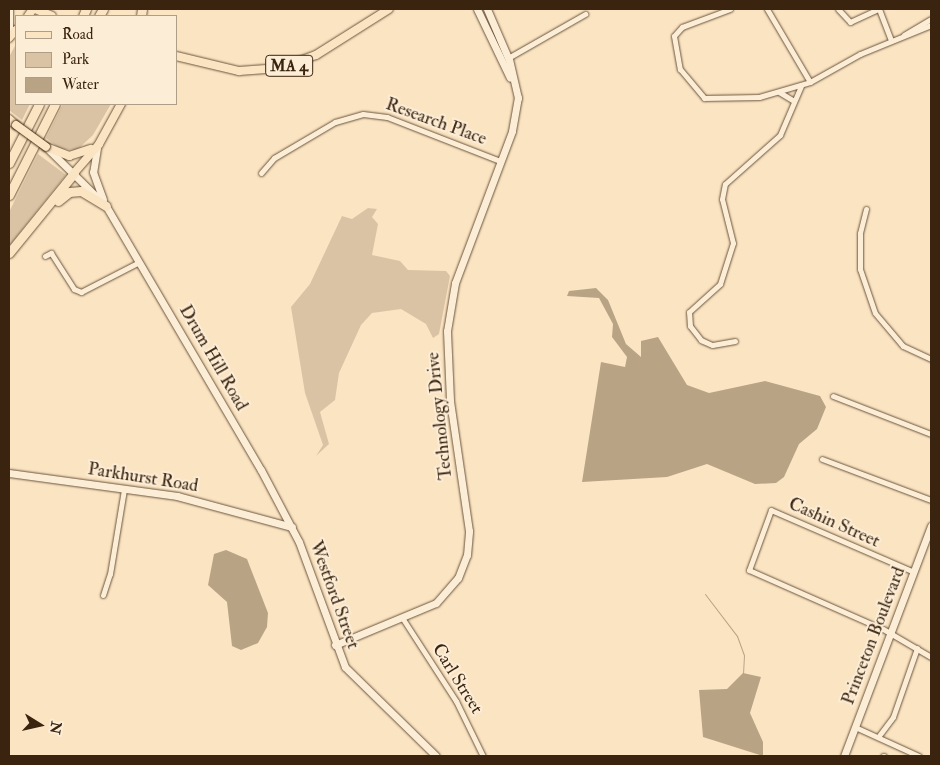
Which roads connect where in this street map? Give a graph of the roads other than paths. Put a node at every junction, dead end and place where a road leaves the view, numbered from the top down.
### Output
1 (9, 9) edge
2 (34, 9) edge
3 (389, 9) edge
4 (477, 9) edge
5 (487, 9) edge
6 (730, 9) edge
7 (767, 9) edge
8 (838, 9) edge
9 (878, 9) edge
10 (585, 14) dead end
11 (49, 15) edge
12 (931, 19) edge
13 (931, 25) edge
14 (9, 29) edge
15 (900, 37) junction
16 (891, 41) junction
17 (178, 56) edge
18 (508, 58) junction
19 (810, 82) junction
20 (802, 86) junction
21 (515, 87) junction
22 (779, 92) junction
23 (794, 101) junction
24 (38, 105) edge
25 (54, 105) edge
26 (121, 105) edge
27 (10, 121) edge
28 (99, 144) junction
29 (46, 147) junction
30 (500, 161) junction
31 (9, 162) edge
32 (74, 173) junction
33 (261, 173) dead end
34 (9, 195) edge
35 (106, 206) junction
36 (866, 209) dead end
37 (43, 214) junction
38 (9, 254) edge
39 (45, 256) dead end
40 (139, 262) junction
41 (735, 341) dead end
42 (931, 359) edge
43 (833, 396) dead end
44 (931, 434) edge
45 (822, 459) dead end
46 (9, 474) edge
47 (124, 489) junction
48 (931, 500) edge
49 (285, 511) junction
50 (269, 522) junction
51 (931, 526) edge
52 (292, 527) junction
53 (914, 572) junction
54 (102, 595) dead end
55 (403, 619) junction
56 (890, 633) junction
57 (335, 645) junction
58 (917, 648) junction
59 (931, 657) edge
60 (855, 727) junction
61 (878, 737) junction
62 (436, 756) edge
63 (483, 756) edge
64 (844, 756) edge
65 (916, 756) edge

1 - 14 street
2 - 11 main road
3 - 17 main road, MA 4
4 - 21 street, Technology Drive
5 - 18 street, Technology Drive
6 - 22 street
7 - 19 street
8 - 9 street
9 - 16 street
10 - 18 street
12 - 15 street
13 - 15 street
15 - 16 street
16 - 19 street
18 - 21 street, Technology Drive
19 - 20 street
20 - 22 street
20 - 23 street
21 - 30 street, Technology Drive
22 - 23 street
23 - 41 street
24 - 31 highway
25 - 34 highway
26 - 28 main road
27 - 29 main road, bridge
28 - 29 main road
28 - 32 main road
28 - 35 street, Drum Hill Road
29 - 32 street, Drum Hill Road
30 - 33 street, Research Place
30 - 55 street, Technology Drive
32 - 35 street, Drum Hill Road
32 - 37 highway
35 - 37 highway
35 - 40 street, Drum Hill Road
36 - 42 street
37 - 38 highway
39 - 40 street
40 - 49 street, Drum Hill Road
43 - 44 street
45 - 48 street
46 - 47 street, Parkhurst Road
47 - 50 street, Parkhurst Road
47 - 54 street
49 - 50 street
49 - 52 street, Drum Hill Road
50 - 52 street, Parkhurst Road
51 - 53 street, Princeton Boulevard
52 - 57 street, Westford Street
53 - 56 street, Princeton Boulevard
53 - 56 street, Cashin Street
55 - 57 street, Technology Drive
55 - 63 street, Carl Street
56 - 58 street
56 - 60 street, Princeton Boulevard
57 - 62 street, Westford Street
58 - 59 street
58 - 61 street
60 - 61 street
60 - 64 street, Princeton Boulevard
61 - 65 street

